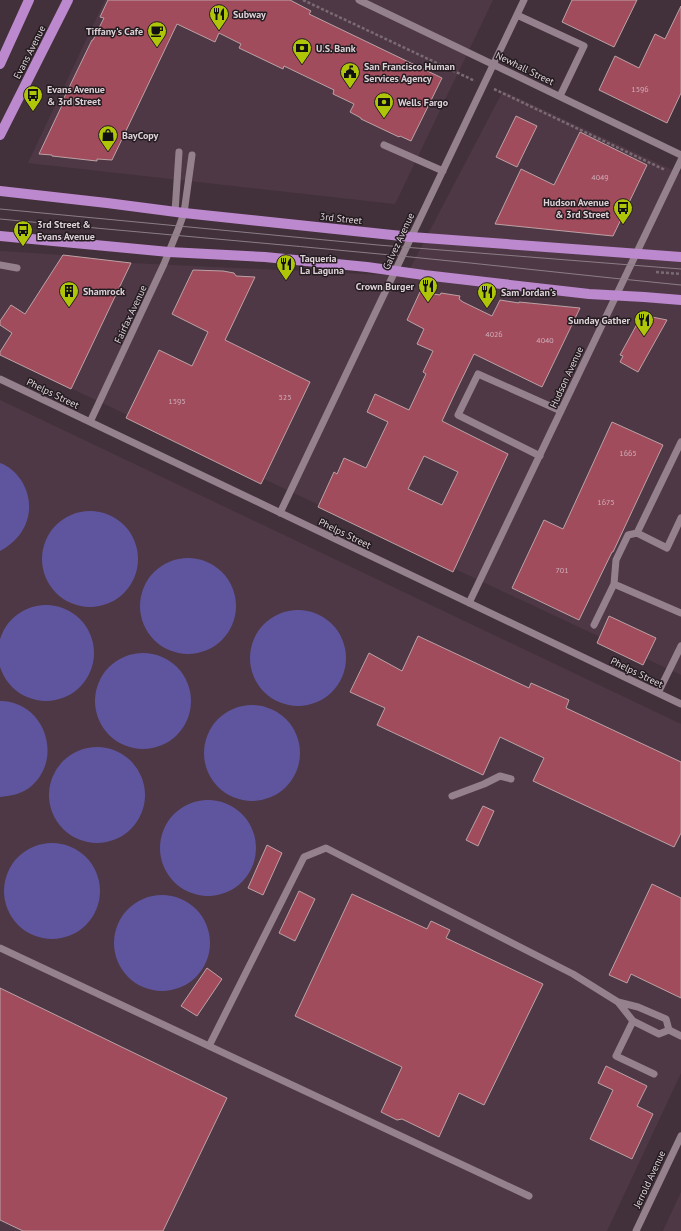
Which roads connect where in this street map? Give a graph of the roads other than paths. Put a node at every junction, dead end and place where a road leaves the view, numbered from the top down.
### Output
1 (29, 0) edge
2 (68, 0) edge
3 (359, 0) edge
4 (524, 0) edge
5 (517, 15) junction
6 (0, 64) edge
7 (493, 64) junction
8 (560, 96) junction
9 (0, 135) edge
10 (384, 145) dead end
11 (180, 152) dead end
12 (192, 155) dead end
13 (681, 155) edge
14 (681, 160) edge
15 (443, 171) junction
16 (0, 191) edge
17 (180, 212) junction
18 (0, 236) edge
19 (411, 237) junction
20 (169, 252) junction
21 (636, 253) junction
22 (681, 257) edge
23 (0, 265) edge
24 (17, 268) dead end
25 (395, 271) junction
26 (616, 296) junction
27 (681, 300) edge
28 (0, 379) edge
29 (561, 411) junction
30 (90, 422) junction
31 (681, 442) edge
32 (540, 456) junction
33 (280, 513) junction
34 (681, 518) edge
35 (637, 533) junction
36 (614, 584) junction
37 (469, 603) junction
38 (681, 613) edge
39 (594, 624) dead end
40 (681, 646) edge
41 (658, 694) junction
42 (681, 704) edge
43 (511, 779) dead end
44 (452, 796) dead end
45 (0, 948) edge
46 (618, 1002) junction
47 (633, 1021) junction
48 (669, 1030) junction
49 (681, 1036) edge
50 (209, 1046) junction
51 (654, 1074) dead end
52 (681, 1136) edge
53 (529, 1196) dead end
54 (637, 1230) edge

1 - 6 main road, Evans Avenue
2 - 9 main road, Evans Avenue
3 - 7 street, Newhall Street
4 - 5 street, Galvez Avenue
5 - 7 street, Galvez Avenue
5 - 8 street
7 - 8 street, Newhall Street
7 - 15 street, Galvez Avenue
8 - 13 street, Newhall Street
10 - 15 street
11 - 17 street
12 - 17 street
14 - 21 street, Hudson Avenue
15 - 19 street, Galvez Avenue
16 - 17 main road, 3rd Street
17 - 19 main road, 3rd Street
17 - 20 street, Fairfax Avenue
18 - 20 main road
19 - 21 main road, 3rd Street
19 - 25 street, Galvez Avenue
20 - 25 main road
20 - 30 street, Fairfax Avenue
21 - 22 main road, 3rd Street
21 - 26 street, Hudson Avenue
23 - 24 street
25 - 26 main road
25 - 33 street, Galvez Avenue
26 - 27 main road
26 - 29 street, Hudson Avenue
28 - 30 street, Phelps Street
29 - 32 street, Hudson Avenue
29 - 32 street
30 - 33 street, Phelps Street
31 - 35 street
32 - 37 street, Hudson Avenue
33 - 37 street, Phelps Street
34 - 35 street
35 - 36 street
36 - 38 street
36 - 39 street
37 - 41 street, Phelps Street
40 - 41 street
41 - 42 street, Phelps Street
43 - 44 street
45 - 50 street
46 - 47 street
46 - 48 street
46 - 50 street
47 - 48 street
47 - 51 street
48 - 49 street
50 - 53 street
52 - 54 street, Jerrold Avenue

